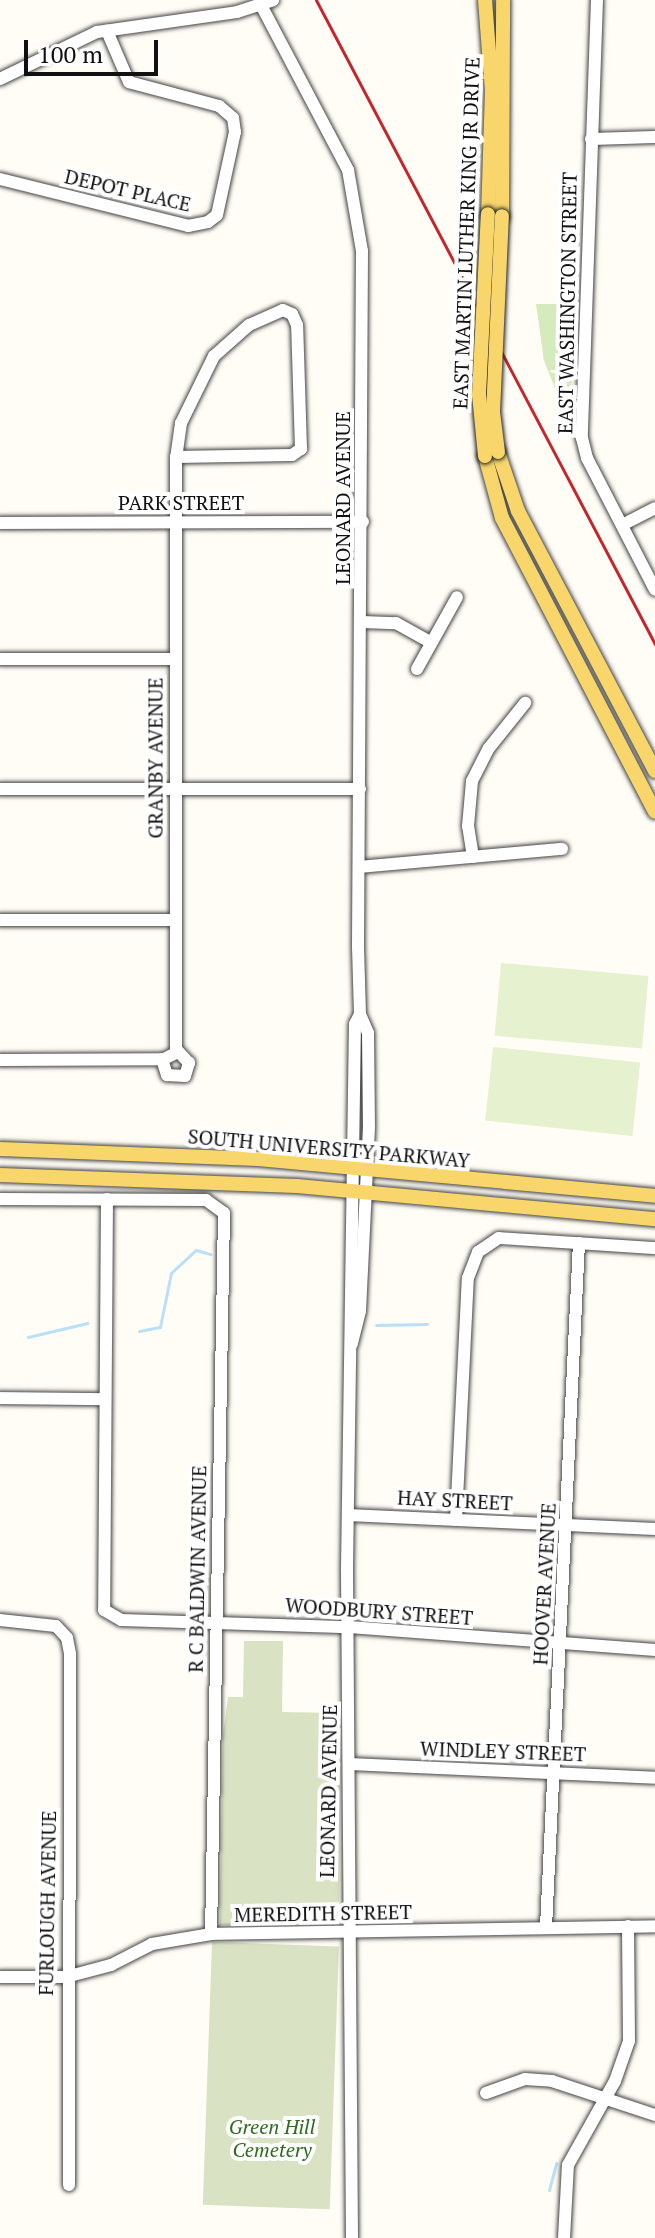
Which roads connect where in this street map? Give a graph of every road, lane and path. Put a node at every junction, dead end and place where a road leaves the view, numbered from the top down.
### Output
1 (485, 0) edge
2 (503, 0) edge
3 (597, 0) edge
4 (267, 3) edge
5 (107, 31) junction
6 (0, 79) edge
7 (655, 137) edge
8 (591, 139) junction
9 (0, 179) edge
10 (495, 215) junction
11 (492, 454) junction
12 (176, 457) junction
13 (655, 508) edge
14 (176, 522) junction
15 (363, 522) junction
16 (0, 523) edge
17 (622, 525) junction
18 (655, 590) edge
19 (457, 597) dead end
20 (362, 622) junction
21 (429, 641) junction
22 (0, 659) edge
23 (174, 659) junction
24 (417, 669) dead end
25 (525, 703) dead end
26 (655, 771) edge
27 (0, 789) edge
28 (176, 789) junction
29 (360, 789) junction
30 (655, 812) edge
31 (562, 849) dead end
32 (473, 857) junction
33 (359, 867) junction
34 (0, 920) edge
35 (176, 920) junction
36 (360, 1014) junction
37 (0, 1060) edge
38 (0, 1149) edge
39 (352, 1169) junction
40 (368, 1170) junction
41 (0, 1175) edge
42 (358, 1190) junction
43 (655, 1196) edge
44 (0, 1199) edge
45 (107, 1199) junction
46 (655, 1219) edge
47 (579, 1243) junction
48 (655, 1248) edge
49 (0, 1398) edge
50 (104, 1399) junction
51 (348, 1515) junction
52 (456, 1520) junction
53 (566, 1525) junction
54 (655, 1529) edge
55 (0, 1620) edge
56 (216, 1622) junction
57 (349, 1627) junction
58 (561, 1645) junction
59 (655, 1650) edge
60 (350, 1764) junction
61 (555, 1773) junction
62 (655, 1778) edge
63 (628, 1926) junction
64 (655, 1926) edge
65 (546, 1927) junction
66 (211, 1934) junction
67 (346, 1934) junction
68 (0, 1977) edge
69 (66, 1977) junction
70 (486, 2093) dead end
71 (603, 2101) junction
72 (655, 2115) edge
73 (69, 2185) dead end
74 (352, 2238) edge
75 (564, 2238) edge

1 - 10 main road, EAST MARTIN LUTHER KING JR DRIVE
2 - 10 main road, EAST MARTIN LUTHER KING JR DRIVE
3 - 8 street, EAST WASHINGTON STREET
4 - 5 street
4 - 15 street, LEONARD AVENUE
5 - 6 street
5 - 9 street, DEPOT PLACE
7 - 8 street
8 - 17 street, EAST WASHINGTON STREET
10 - 11 main road, EAST MARTIN LUTHER KING JR DRIVE, bridge
11 - 26 main road, EAST MARTIN LUTHER KING JR DRIVE
11 - 30 main road, EAST MARTIN LUTHER KING JR DRIVE
12 - 12 street, GRANBY AVENUE
12 - 14 street, GRANBY AVENUE
13 - 17 street
14 - 15 street, PARK STREET
14 - 16 street, PARK STREET
14 - 23 street, GRANBY AVENUE
15 - 20 street, LEONARD AVENUE
17 - 18 street, EAST WASHINGTON STREET
19 - 21 street
20 - 21 street
20 - 29 street, LEONARD AVENUE
21 - 24 street
22 - 23 street
23 - 28 street, GRANBY AVENUE
25 - 32 street
27 - 28 street
28 - 29 street
28 - 35 street, GRANBY AVENUE
29 - 33 street, LEONARD AVENUE
31 - 32 street
32 - 33 street
33 - 36 street, LEONARD AVENUE
34 - 35 street
35 - 37 street, GRANBY AVENUE
36 - 39 street, LEONARD AVENUE
36 - 40 street, LEONARD AVENUE
38 - 39 main road, SOUTH UNIVERSITY PARKWAY
39 - 40 main road, SOUTH UNIVERSITY PARKWAY
39 - 42 street, LEONARD AVENUE
40 - 42 street, LEONARD AVENUE
40 - 43 main road, SOUTH UNIVERSITY PARKWAY
41 - 42 main road, SOUTH UNIVERSITY PARKWAY
42 - 46 main road, SOUTH UNIVERSITY PARKWAY
42 - 51 street, LEONARD AVENUE
44 - 45 street
45 - 50 street
45 - 56 street, R C BALDWIN AVENUE
47 - 48 street
47 - 52 street
47 - 53 street, HOOVER AVENUE
49 - 50 street
50 - 56 street, WOODBURY STREET
51 - 52 street, HAY STREET
51 - 57 street, LEONARD AVENUE
52 - 53 street, HAY STREET
53 - 54 street, HAY STREET
53 - 58 street, HOOVER AVENUE
55 - 69 street, FURLOUGH AVENUE
56 - 57 street, WOODBURY STREET
56 - 66 street, R C BALDWIN AVENUE
57 - 58 street, WOODBURY STREET
57 - 60 street, LEONARD AVENUE
58 - 59 street, WOODBURY STREET
58 - 61 street, HOOVER AVENUE
60 - 61 street, WINDLEY STREET
60 - 67 street, LEONARD AVENUE
61 - 62 street, WINDLEY STREET
61 - 65 street, HOOVER AVENUE
63 - 64 street, MEREDITH STREET
63 - 65 street, MEREDITH STREET
63 - 71 street
65 - 67 street, MEREDITH STREET
66 - 67 street, MEREDITH STREET
66 - 69 street, MEREDITH STREET
67 - 74 street, LEONARD AVENUE
68 - 69 street, MEREDITH STREET
69 - 73 street, FURLOUGH AVENUE
70 - 71 street
71 - 72 street
71 - 75 street

